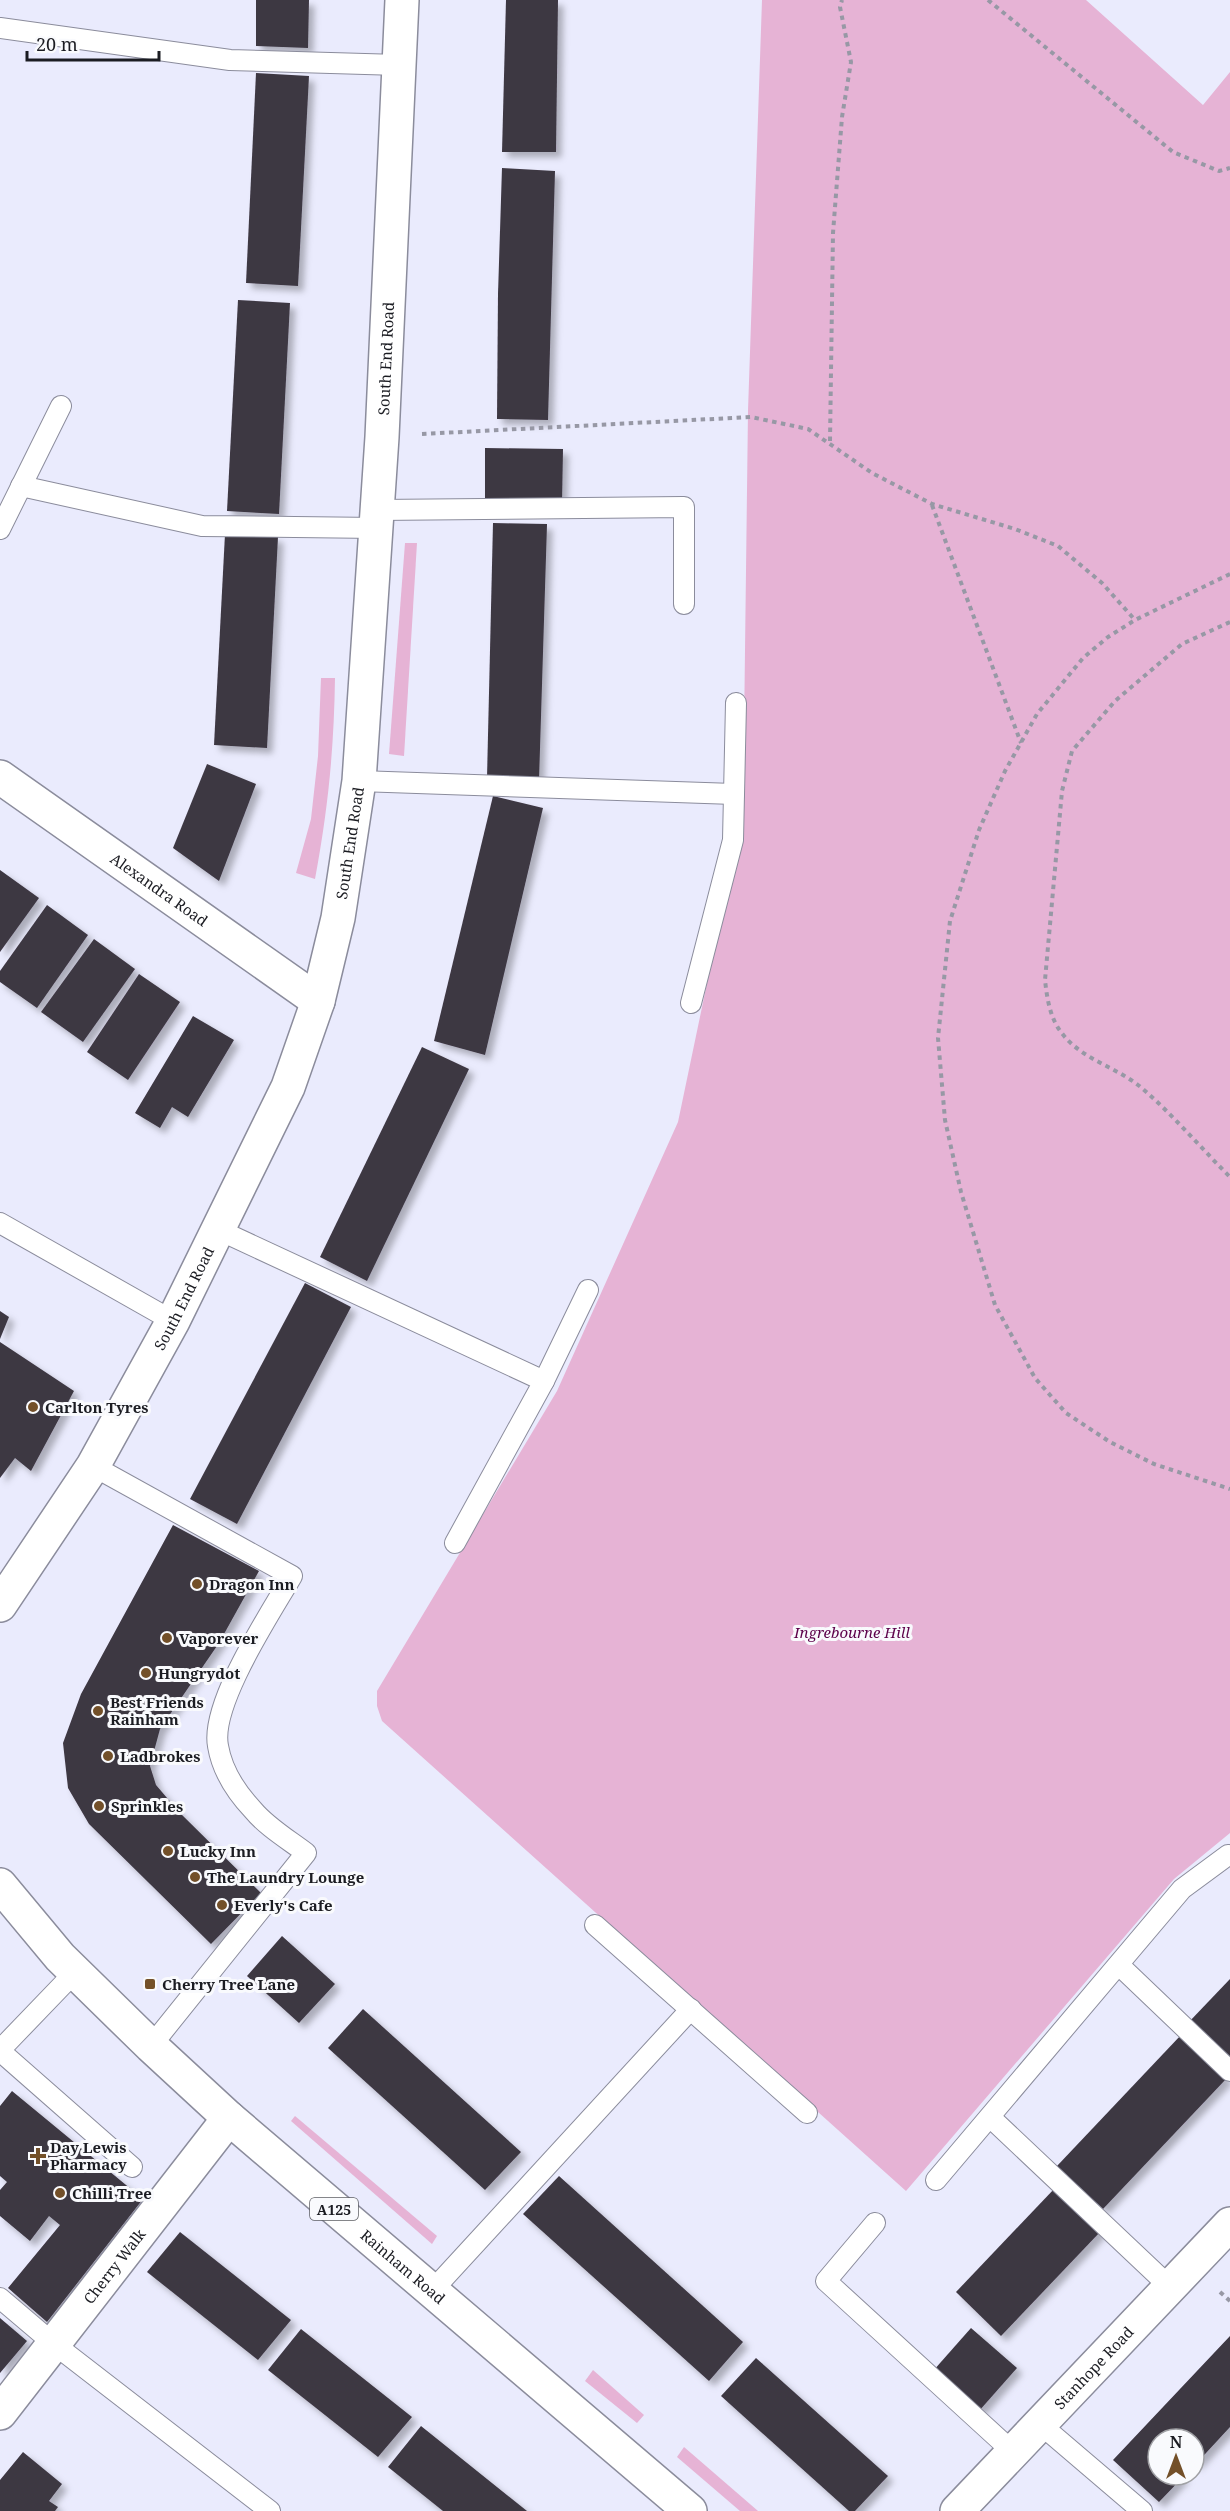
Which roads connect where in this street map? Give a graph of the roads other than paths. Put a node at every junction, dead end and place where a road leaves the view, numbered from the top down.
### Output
1 (402, 0) edge
2 (0, 28) edge
3 (399, 65) junction
4 (61, 406) dead end
5 (21, 486) junction
6 (377, 519) junction
7 (0, 529) edge
8 (684, 604) dead end
9 (736, 703) dead end
10 (0, 777) edge
11 (359, 781) junction
12 (734, 794) junction
13 (318, 1001) junction
14 (691, 1003) dead end
15 (0, 1223) edge
16 (219, 1230) junction
17 (588, 1290) dead end
18 (174, 1321) junction
19 (544, 1381) junction
20 (93, 1466) junction
21 (455, 1543) dead end
22 (0, 1605) edge
23 (1228, 1856) dead end
24 (0, 1885) edge
25 (595, 1925) dead end
26 (1119, 1965) junction
27 (75, 1972) junction
28 (691, 2009) junction
29 (151, 2046) junction
30 (0, 2051) edge
31 (1230, 2071) edge
32 (807, 2113) dead end
33 (990, 2117) junction
34 (229, 2118) junction
35 (132, 2167) dead end
36 (936, 2180) dead end
37 (875, 2223) dead end
38 (1230, 2224) edge
39 (1170, 2287) junction
40 (431, 2292) junction
41 (0, 2298) edge
42 (54, 2344) junction
43 (4, 2398) edge
44 (1040, 2424) junction
45 (1013, 2452) junction
46 (270, 2511) edge
47 (690, 2511) edge
48 (957, 2511) edge
49 (1142, 2511) edge

1 - 3 street, South End Road
2 - 3 lane
3 - 6 street, South End Road
4 - 5 lane
5 - 6 lane
5 - 7 lane
6 - 8 lane
6 - 11 street, South End Road
9 - 12 lane
10 - 13 street, Alexandra Road
11 - 12 lane
11 - 13 street, South End Road
12 - 14 lane
13 - 16 street, South End Road
15 - 18 lane
16 - 18 street, South End Road
16 - 19 lane
17 - 19 lane
18 - 20 street, South End Road
19 - 21 lane
20 - 22 street, South End Road
20 - 29 lane
23 - 26 lane
24 - 27 street, Rainham Road / A125
25 - 28 lane
26 - 31 lane
26 - 33 lane
27 - 29 street, Rainham Road / A125
27 - 30 lane
28 - 32 lane
28 - 40 lane
29 - 34 street, Rainham Road / A125
30 - 35 lane
33 - 36 lane
33 - 39 lane
34 - 40 street, Rainham Road / A125
34 - 42 street, Cherry Walk
37 - 45 lane
38 - 39 street, Stanhope Road
39 - 44 street, Stanhope Road
40 - 47 street, Rainham Road / A125
41 - 42 lane
42 - 43 street, Cherry Walk
42 - 46 lane
44 - 45 street, Stanhope Road
44 - 49 lane
45 - 48 street, Stanhope Road

